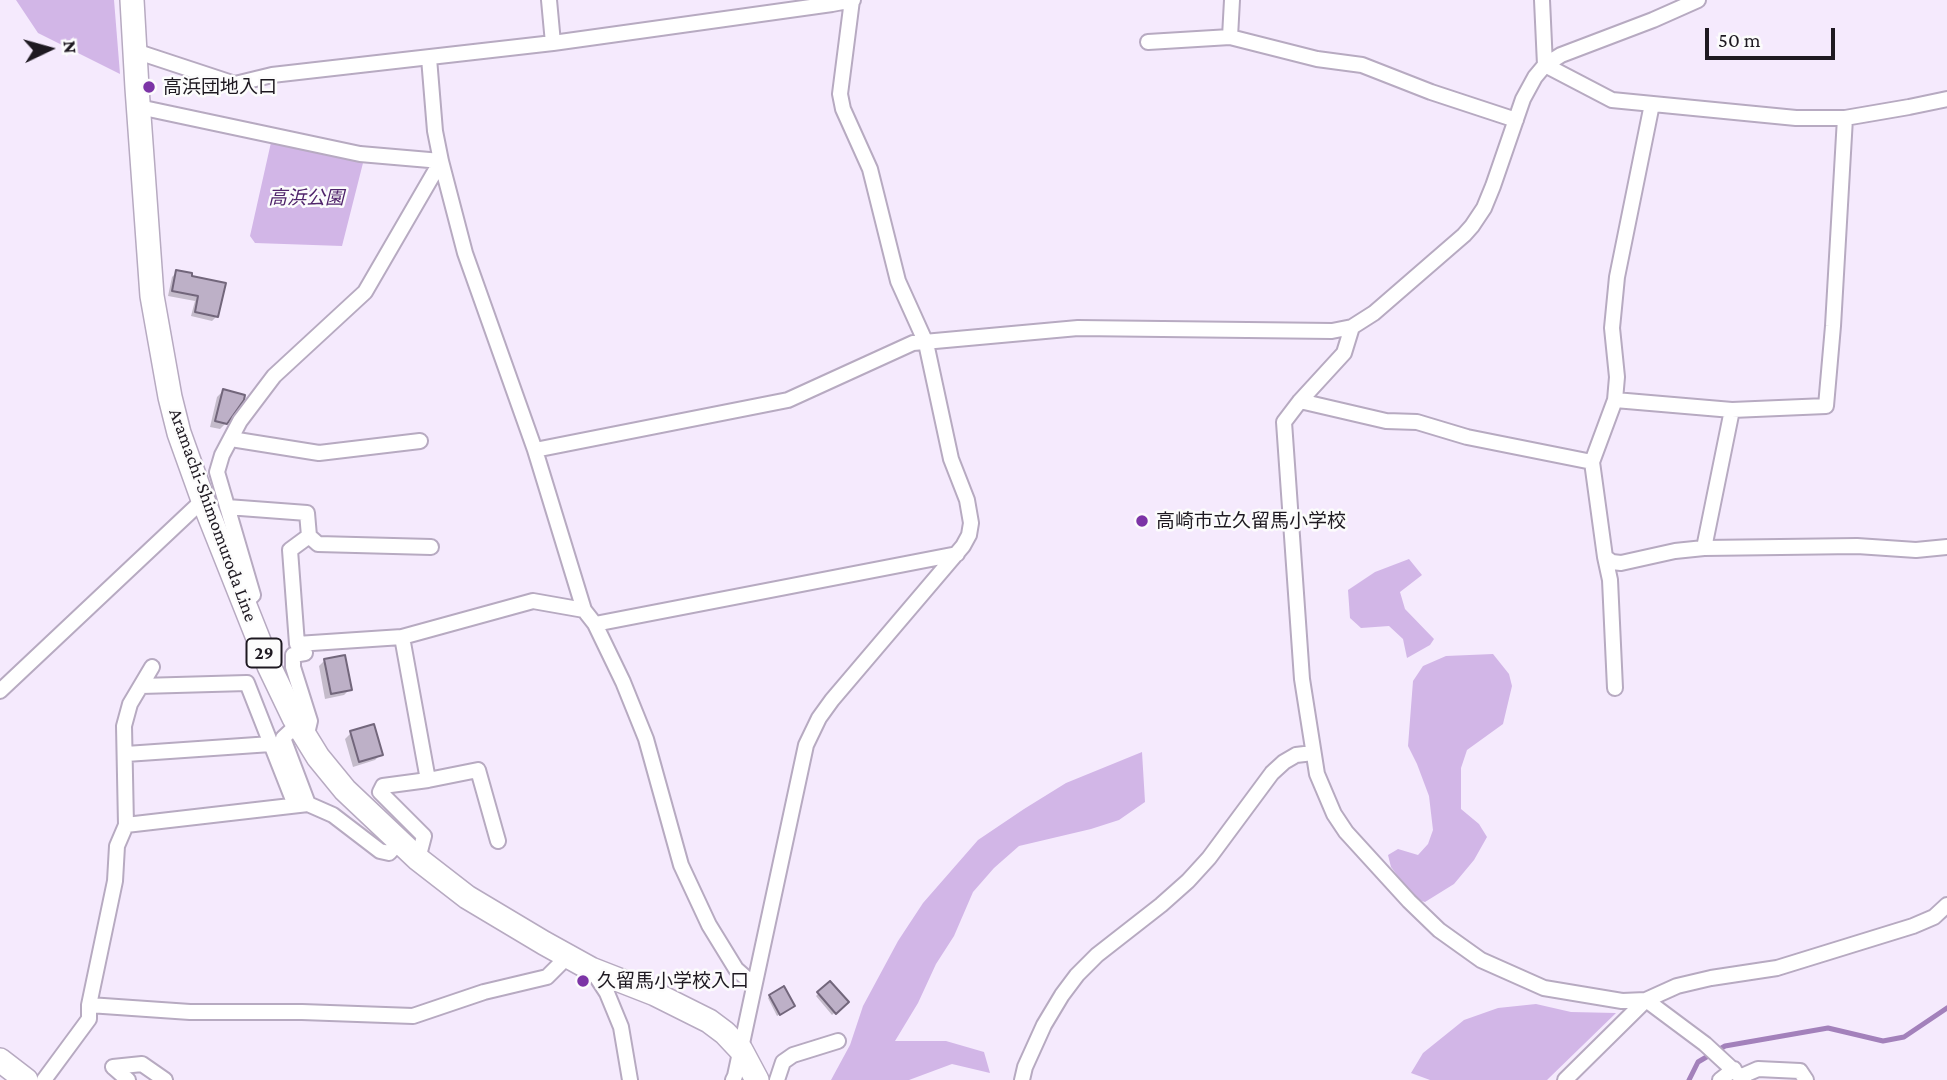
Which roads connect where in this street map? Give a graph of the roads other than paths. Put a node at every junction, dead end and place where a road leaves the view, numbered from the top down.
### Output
1 (132, 0) edge
2 (549, 0) edge
3 (852, 0) edge
4 (1233, 0) edge
5 (1542, 0) edge
6 (1698, 0) edge
7 (1230, 37) junction
8 (1148, 42) dead end
9 (553, 43) junction
10 (135, 51) junction
11 (429, 58) junction
12 (1545, 65) junction
13 (1947, 99) edge
14 (1652, 104) junction
15 (139, 107) junction
16 (1845, 118) junction
17 (1516, 120) junction
18 (441, 161) junction
19 (1352, 327) junction
20 (926, 342) junction
21 (1615, 400) junction
22 (1300, 401) junction
23 (1732, 410) junction
24 (231, 439) junction
25 (420, 441) dead end
26 (535, 450) junction
27 (1592, 462) junction
28 (203, 500) junction
29 (227, 508) junction
30 (309, 536) junction
31 (431, 547) dead end
32 (1947, 547) edge
33 (1704, 548) junction
34 (957, 554) junction
35 (1605, 558) junction
36 (244, 603) junction
37 (584, 610) junction
38 (595, 624) junction
39 (402, 637) junction
40 (305, 653) dead end
41 (152, 667) dead end
42 (141, 686) junction
43 (1615, 688) dead end
44 (0, 691) edge
45 (302, 731) junction
46 (271, 744) junction
47 (1313, 753) junction
48 (125, 754) junction
49 (428, 780) junction
50 (302, 804) junction
51 (126, 825) junction
52 (498, 841) dead end
53 (399, 842) junction
54 (418, 859) junction
55 (1947, 905) edge
56 (568, 956) junction
57 (591, 969) junction
58 (754, 985) junction
59 (1646, 1000) junction
60 (89, 1005) junction
61 (838, 1041) dead end
62 (741, 1050) junction
63 (0, 1060) edge
64 (1740, 1075) edge
65 (26, 1080) edge
66 (44, 1080) edge
67 (128, 1080) edge
68 (165, 1080) edge
69 (630, 1080) edge
70 (733, 1080) edge
71 (757, 1080) edge
72 (777, 1080) edge
73 (1022, 1080) edge
74 (1565, 1080) edge
75 (1720, 1080) edge
76 (1806, 1080) edge

1 - 10 main road, Aramachi-Shimomuroda Line / 29
2 - 9 street
3 - 9 street
3 - 20 street
4 - 7 street
5 - 12 street
6 - 12 street
7 - 8 street
7 - 17 street
9 - 11 street
10 - 11 street
10 - 15 main road, Aramachi-Shimomuroda Line / 29
11 - 18 street
12 - 14 street
12 - 17 street
13 - 16 street
14 - 16 street
14 - 21 street
15 - 18 street
15 - 28 main road, Aramachi-Shimomuroda Line / 29
16 - 23 street
17 - 19 street
18 - 24 street
18 - 26 street
19 - 20 street
19 - 22 street
20 - 26 street
20 - 34 street
21 - 23 street
21 - 27 street
22 - 27 street
22 - 47 street
23 - 33 street
24 - 25 street
24 - 29 street
26 - 37 street
27 - 35 street
28 - 36 main road, Aramachi-Shimomuroda Line / 29
28 - 44 street
29 - 30 street
29 - 36 street
30 - 31 street
30 - 39 street
32 - 33 street
33 - 35 street
34 - 38 street
34 - 58 street
35 - 43 street
36 - 45 main road, Aramachi-Shimomuroda Line / 29
37 - 38 street
37 - 39 street
38 - 58 street
39 - 49 street
40 - 45 street
41 - 42 street
42 - 46 street
42 - 48 street
45 - 50 street
45 - 53 main road, Aramachi-Shimomuroda Line / 29
46 - 48 street
46 - 50 street
47 - 59 street
47 - 73 street
48 - 51 street
49 - 52 street
49 - 54 street
50 - 51 street
50 - 53 street
51 - 60 street
53 - 54 main road, Aramachi-Shimomuroda Line / 29
54 - 56 main road, Aramachi-Shimomuroda Line / 29
55 - 59 street
56 - 57 main road, Aramachi-Shimomuroda Line / 29
56 - 60 street
57 - 62 main road, Aramachi-Shimomuroda Line / 29
57 - 69 street
58 - 62 street
59 - 64 street
59 - 74 street
60 - 66 street
61 - 72 street
62 - 70 street
62 - 71 main road, Aramachi-Shimomuroda Line / 29
63 - 65 main road
64 - 75 street
64 - 76 street
67 - 68 street

